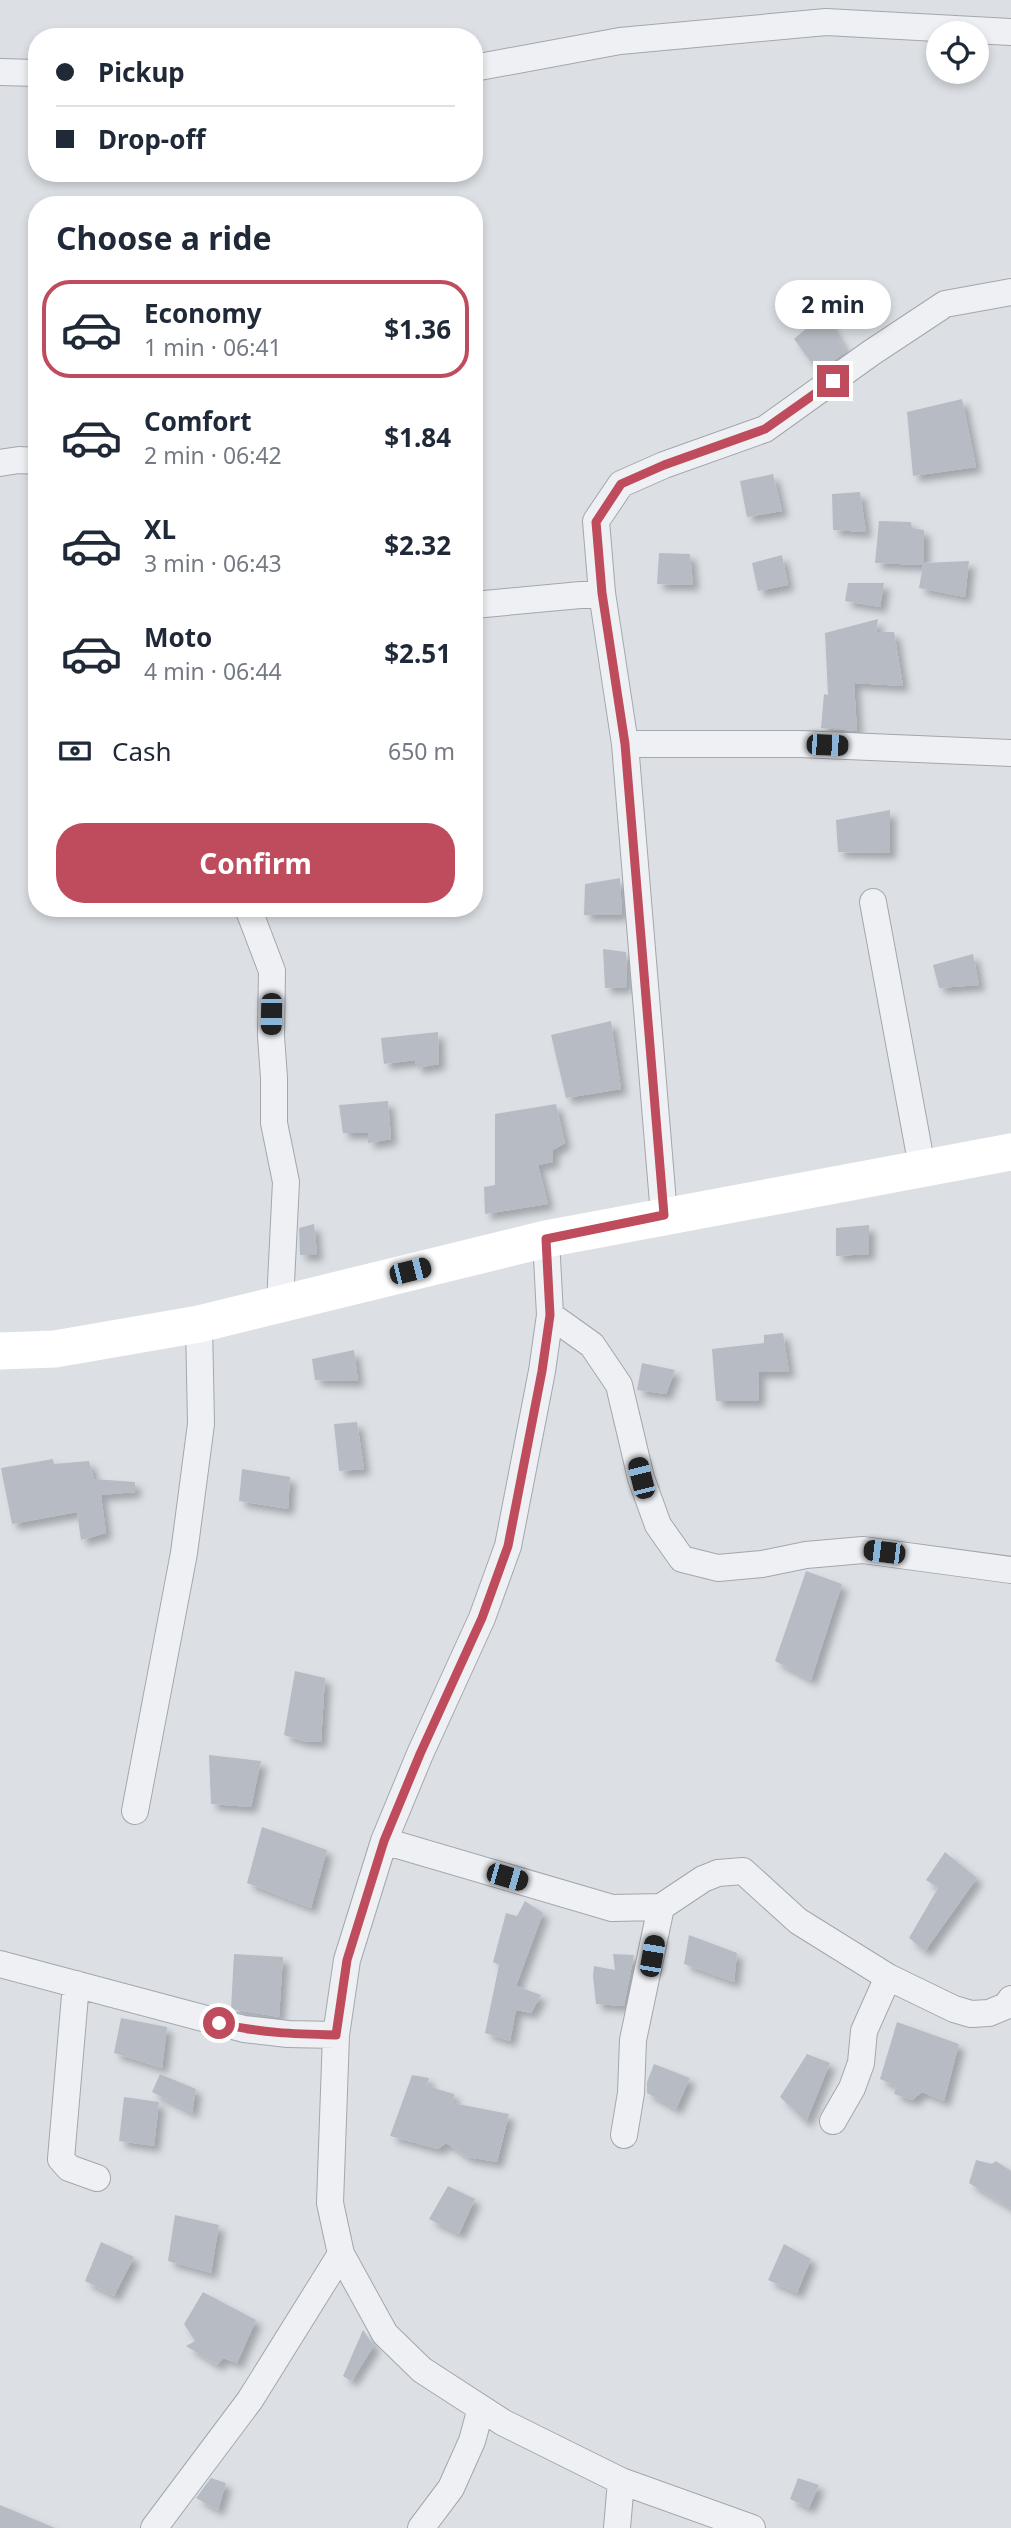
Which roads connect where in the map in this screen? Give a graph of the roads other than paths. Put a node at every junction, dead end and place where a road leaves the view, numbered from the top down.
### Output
1 (826, 11) edge
2 (1011, 32) edge
3 (483, 66) edge
4 (0, 72) edge
5 (28, 73) edge
6 (1011, 292) edge
7 (28, 460) edge
8 (0, 463) edge
9 (602, 593) junction
10 (483, 604) edge
11 (625, 744) junction
12 (1011, 753) edge
13 (873, 902) dead end
14 (251, 917) edge
15 (1011, 1152) edge
16 (922, 1167) junction
17 (664, 1215) junction
18 (546, 1239) junction
19 (280, 1303) junction
20 (550, 1315) junction
21 (199, 1324) junction
22 (0, 1352) edge
23 (1011, 1570) edge
24 (135, 1811) dead end
25 (384, 1841) junction
26 (661, 1907) junction
27 (0, 1964) edge
28 (888, 1977) junction
29 (76, 1984) junction
30 (1011, 1999) edge
31 (336, 2035) junction
32 (833, 2121) dead end
33 (624, 2135) dead end
34 (97, 2178) dead end
35 (341, 2254) junction
36 (481, 2408) junction
37 (621, 2481) junction
38 (154, 2528) edge
39 (421, 2528) edge
40 (617, 2528) edge
41 (752, 2528) edge

1 - 2 street
1 - 3 street
4 - 5 street
6 - 9 street
7 - 8 street
9 - 10 street
9 - 11 street
11 - 12 street
11 - 17 street
13 - 16 street
14 - 19 street
15 - 16 main road
16 - 17 main road
17 - 18 main road
18 - 19 main road
18 - 20 street
19 - 21 main road
20 - 23 street
20 - 25 street
21 - 22 main road
21 - 24 street
25 - 26 street
25 - 31 street
26 - 28 street
26 - 33 street
27 - 29 street
28 - 30 street
28 - 32 street
29 - 31 street
29 - 34 street
31 - 35 street
35 - 36 street
35 - 38 street
36 - 37 street
36 - 39 street
37 - 40 street
37 - 41 street

